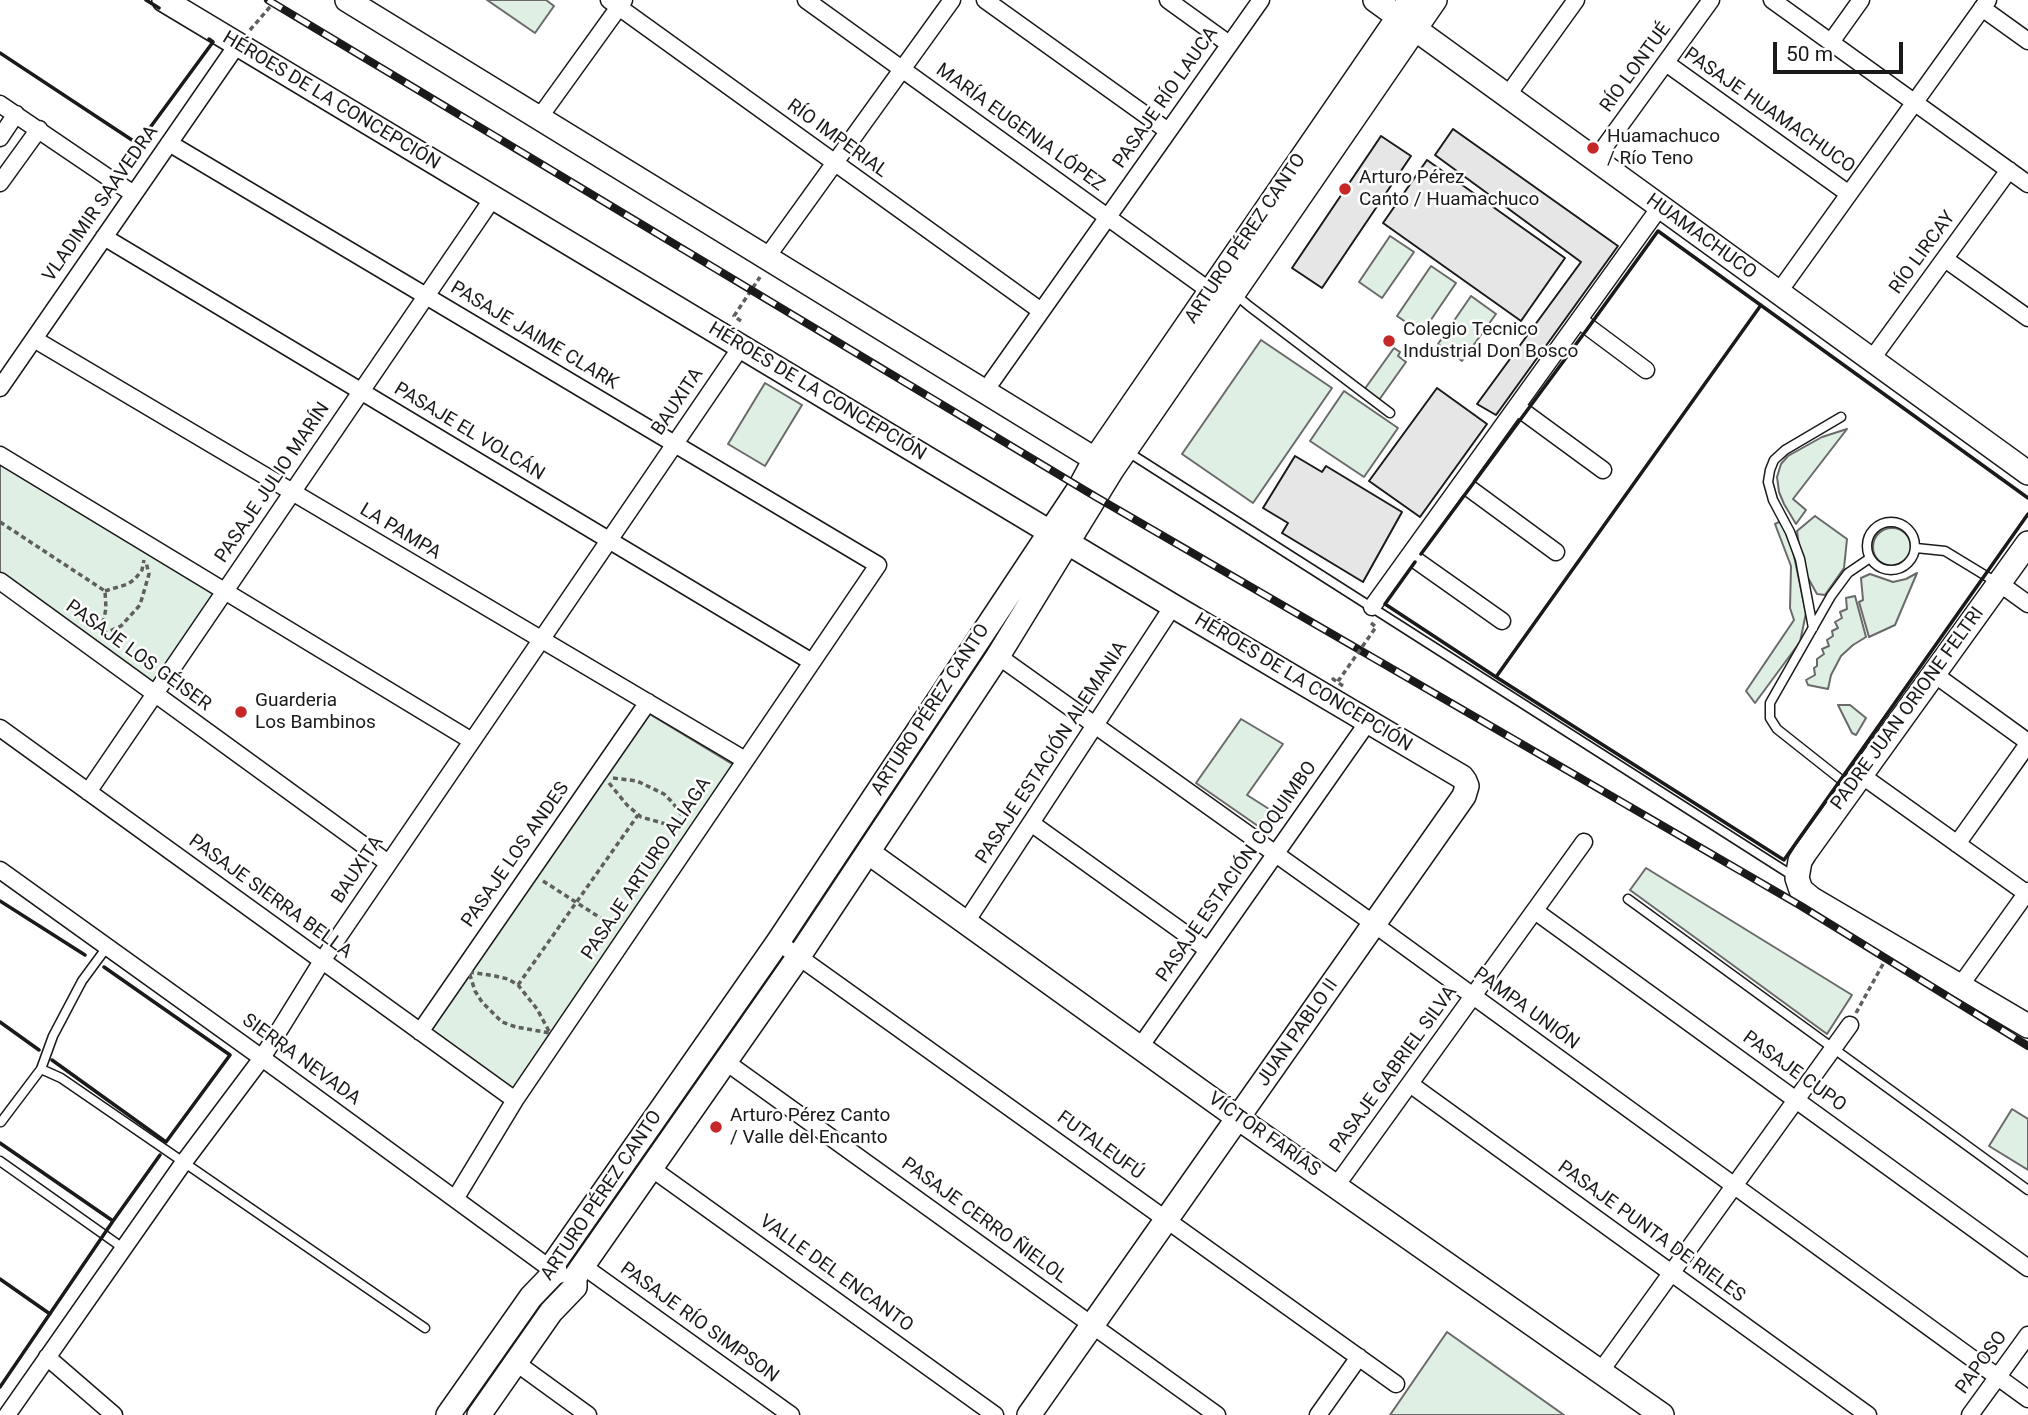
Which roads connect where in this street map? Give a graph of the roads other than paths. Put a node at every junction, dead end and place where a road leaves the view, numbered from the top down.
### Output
1 (164, 0) edge
2 (346, 0) edge
3 (806, 0) edge
4 (952, 0) edge
5 (985, 0) edge
6 (1168, 0) edge
7 (1261, 0) edge
8 (1375, 0) edge
9 (1436, 0) edge
10 (1576, 0) edge
11 (1712, 0) edge
12 (1772, 0) edge
13 (1861, 0) edge
14 (617, 3) edge
15 (1985, 4) edge
16 (1408, 16) edge
17 (2028, 41) edge
18 (1831, 42) junction
19 (1229, 44) junction
20 (237, 45) junction
21 (1665, 63) junction
22 (902, 69) junction
23 (1507, 96) junction
24 (1914, 102) junction
25 (0, 104) edge
26 (16, 114) junction
27 (539, 118) junction
28 (39, 129) junction
29 (1168, 131) junction
30 (0, 138) edge
31 (169, 143) junction
32 (1595, 160) junction
33 (835, 163) junction
34 (2009, 170) junction
35 (0, 183) edge
36 (2028, 184) edge
37 (134, 194) junction
38 (1849, 194) junction
39 (493, 198) junction
40 (1660, 207) junction
41 (1108, 217) junction
42 (104, 237) junction
43 (767, 257) junction
44 (1945, 259) junction
45 (1210, 291) junction
46 (1234, 293) junction
47 (1778, 293) junction
48 (426, 296) junction
49 (1041, 311) junction
50 (2028, 318) edge
51 (1579, 320) junction
52 (736, 333) junction
53 (34, 339) junction
54 (1871, 360) junction
55 (1646, 370) dead end
56 (2, 381) edge
57 (361, 391) junction
58 (985, 391) junction
59 (1517, 407) junction
60 (1390, 413) dead end
61 (1841, 417) dead end
62 (674, 444) junction
63 (1117, 444) junction
64 (0, 455) edge
65 (1103, 464) junction
66 (1603, 470) dead end
67 (2028, 473) edge
68 (1462, 484) junction
69 (292, 491) junction
70 (1059, 537) junction
71 (609, 540) junction
72 (2028, 543) edge
73 (1916, 548) junction
74 (1556, 552) dead end
75 (1410, 556) junction
76 (1870, 558) junction
77 (878, 565) joint
78 (0, 581) edge
79 (1999, 583) junction
80 (224, 591) junction
81 (2028, 604) edge
82 (1173, 606) junction
83 (1371, 615) junction
84 (1502, 621) dead end
85 (1813, 628) junction
86 (541, 639) junction
87 (998, 656) junction
88 (812, 662) junction
89 (1934, 674) junction
90 (155, 694) junction
91 (648, 702) junction
92 (1368, 722) junction
93 (1095, 725) junction
94 (0, 728) edge
95 (472, 741) junction
96 (2028, 743) edge
97 (745, 760) junction
98 (1856, 782) junction
99 (1467, 786) joint
100 (88, 792) junction
101 (1031, 823) junction
102 (1584, 842) dead end
103 (1957, 844) junction
104 (869, 853) junction
105 (1275, 854) junction
106 (388, 863) junction
107 (0, 870) edge
108 (1797, 878) junction
109 (2027, 892) edge
110 (1628, 899) dead end
111 (1535, 911) junction
112 (966, 922) junction
113 (1374, 924) junction
114 (778, 942) junction
115 (107, 947) junction
116 (1208, 950) junction
117 (799, 956) junction
118 (322, 961) junction
119 (1960, 986) junction
120 (1473, 996) junction
121 (1850, 1025) road end
122 (2028, 1026) edge
123 (420, 1032) junction
124 (1140, 1047) junction
125 (1833, 1048) junction
126 (262, 1058) junction
127 (726, 1062) junction
128 (41, 1069) junction
129 (1410, 1084) junction
130 (514, 1100) junction
131 (1796, 1100) junction
132 (1238, 1118) junction
133 (1, 1122) edge
134 (0, 1161) edge
135 (184, 1162) junction
136 (651, 1168) junction
137 (1336, 1186) junction
138 (1734, 1186) junction
139 (2028, 1190) edge
140 (454, 1199) junction
141 (1167, 1219) junction
142 (123, 1248) junction
143 (2028, 1268) edge
144 (555, 1272) junction
145 (1671, 1273) junction
146 (579, 1276) junction
147 (1093, 1325) junction
148 (425, 1328) dead end
149 (2028, 1335) edge
150 (47, 1357) junction
151 (1359, 1357) junction
152 (516, 1362) junction
153 (1600, 1372) junction
154 (1998, 1377) junction
155 (1396, 1384) dead end
156 (2028, 1399) edge
157 (7, 1415) edge
158 (114, 1415) edge
159 (448, 1415) edge
160 (479, 1415) edge
161 (588, 1415) edge
162 (791, 1415) edge
163 (995, 1415) edge
164 (1029, 1415) edge
165 (1217, 1415) edge
166 (1318, 1415) edge
167 (1662, 1415) edge
168 (1868, 1415) edge
169 (1970, 1415) edge

1 - 20 street, HÉROES DE LA CONCEPCIÓN
2 - 27 street
3 - 22 street, MARÍA EUGENIA LÓPEZ
4 - 22 street
5 - 29 street
6 - 19 street
7 - 19 street, PASAJE RÍO LAUCA
8 - 16 street, HUAMACHUCO
9 - 16 street, ARTURO PÉREZ CANTO
10 - 23 street
11 - 21 street, RÍO LONTUÉ
12 - 18 street
13 - 18 street
14 - 27 street
14 - 33 street, RÍO IMPERIAL
15 - 17 street
15 - 24 street
16 - 23 street, HUAMACHUCO
16 - 45 street, ARTURO PÉREZ CANTO
16 - 46 street, ARTURO PÉREZ CANTO
18 - 24 street
19 - 29 street, PASAJE RÍO LAUCA
20 - 31 street, VLADIMIR SAAVEDRA
20 - 39 street, HÉROES DE LA CONCEPCIÓN
21 - 32 street, RÍO LONTUÉ
21 - 38 street, PASAJE HUAMACHUCO
22 - 33 street
22 - 41 street, MARÍA EUGENIA LÓPEZ
23 - 32 street, HUAMACHUCO
24 - 34 street
24 - 38 street
25 - 26 street
26 - 28 street
26 - 30 street
27 - 43 street
28 - 35 street
28 - 37 street
29 - 41 street, PASAJE RÍO LAUCA
31 - 37 street, VLADIMIR SAAVEDRA
31 - 48 street, PASAJE JAIME CLARK
32 - 40 street, HUAMACHUCO
33 - 43 street
33 - 49 street, RÍO IMPERIAL
34 - 36 street
34 - 44 street, RÍO LIRCAY
37 - 42 street, VLADIMIR SAAVEDRA
38 - 47 street
39 - 48 street, PASAJE JULIO MARÍN
39 - 52 street, HÉROES DE LA CONCEPCIÓN
40 - 47 street, HUAMACHUCO
40 - 51 street
41 - 45 street, MARÍA EUGENIA LÓPEZ
41 - 49 street, PASAJE RÍO LAUCA
42 - 53 street, VLADIMIR SAAVEDRA
42 - 57 street, PASAJE EL VOLCÁN
43 - 58 street
44 - 50 street
44 - 54 street, RÍO LIRCAY
45 - 63 street, ARTURO PÉREZ CANTO
46 - 60 lane
46 - 63 street, ARTURO PÉREZ CANTO
47 - 54 street, HUAMACHUCO
48 - 57 street, PASAJE JULIO MARÍN
48 - 62 street, PASAJE JAIME CLARK
49 - 58 street, PASAJE RÍO LAUCA
51 - 55 street
51 - 59 street
52 - 62 street, BAUXITA
52 - 70 street, HÉROES DE LA CONCEPCIÓN
53 - 56 street, VLADIMIR SAAVEDRA
53 - 69 street, LA PAMPA
54 - 67 street, HUAMACHUCO
57 - 69 street, PASAJE JULIO MARÍN
57 - 71 street, PASAJE EL VOLCÁN
58 - 65 street
59 - 66 street
59 - 68 street
61 - 85 lane
62 - 71 street, BAUXITA
62 - 77 street, PASAJE JAIME CLARK
63 - 65 street, ARTURO PÉREZ CANTO
63 - 83 lane
64 - 80 street
65 - 70 street, ARTURO PÉREZ CANTO
68 - 74 street
68 - 75 street
69 - 80 street, PASAJE JULIO MARÍN
69 - 86 street, LA PAMPA
70 - 82 street, HÉROES DE LA CONCEPCIÓN
70 - 87 street, ARTURO PÉREZ CANTO
70 - 114 street, ARTURO PÉREZ CANTO
71 - 86 street, BAUXITA
71 - 88 street, PASAJE EL VOLCÁN
72 - 79 street, PADRE JUAN ORIONE FELTRI
73 - 76 lane
73 - 76 lane
73 - 79 lane
75 - 83 street
75 - 84 street
76 - 85 lane
77 - 88 street, PASAJE ARTURO ALIAGA
78 - 90 street, PASAJE LOS GÉISER
79 - 81 street
79 - 89 street, PADRE JUAN ORIONE FELTRI
80 - 90 street, PASAJE JULIO MARÍN
80 - 95 street
82 - 92 street, HÉROES DE LA CONCEPCIÓN
82 - 93 street, PASAJE ESTACIÓN ALEMANIA
83 - 108 lane
85 - 98 lane
86 - 91 street, LA PAMPA
86 - 95 street, BAUXITA
87 - 93 street, PAMPA UNIÓN
87 - 104 street, ARTURO PÉREZ CANTO
88 - 97 street, PASAJE ARTURO ALIAGA
89 - 96 street
89 - 98 street, PADRE JUAN ORIONE FELTRI
90 - 100 street, PASAJE JULIO MARÍN
90 - 106 street, PASAJE LOS GÉISER
91 - 97 street, LA PAMPA
91 - 123 street, PASAJE LOS ANDES
92 - 99 street, HÉROES DE LA CONCEPCIÓN
92 - 105 street, PASAJE ESTACIÓN COQUIMBO
93 - 101 street, PASAJE ESTACIÓN ALEMANIA
93 - 105 street, PAMPA UNIÓN
94 - 100 street, PASAJE SIERRA BELLA
95 - 106 street, BAUXITA
96 - 103 street
97 - 130 street, PASAJE ARTURO ALIAGA
98 - 103 street
98 - 108 street, PADRE JUAN ORIONE FELTRI
99 - 113 street, JUAN PABLO II
100 - 118 street, PASAJE SIERRA BELLA
101 - 112 street, PASAJE ESTACIÓN ALEMANIA
101 - 116 street
102 - 111 street, PASAJE GABRIEL SILVA
103 - 109 street
104 - 112 street, VÍCTOR FARÍAS
104 - 117 street, ARTURO PÉREZ CANTO
105 - 113 street, PAMPA UNIÓN
105 - 116 street, PASAJE ESTACIÓN COQUIMBO
106 - 118 street, BAUXITA
107 - 115 street, SIERRA NEVADA
108 - 119 street
109 - 119 street
110 - 125 lane
111 - 120 street, PASAJE GABRIEL SILVA
111 - 131 street, PASAJE CUPO
112 - 124 street, VÍCTOR FARÍAS
113 - 120 street, PAMPA UNIÓN
113 - 132 street, JUAN PABLO II
114 - 117 street, FUTALEUFÚ
114 - 144 street, ARTURO PÉREZ CANTO
115 - 126 street, SIERRA NEVADA
115 - 128 lane
116 - 124 street, PASAJE ESTACIÓN COQUIMBO
117 - 127 street, ARTURO PÉREZ CANTO
117 - 141 street, FUTALEUFÚ
118 - 123 street, PASAJE SIERRA BELLA
118 - 126 street, BAUXITA
119 - 122 street
120 - 129 street, PASAJE GABRIEL SILVA
120 - 138 street, PAMPA UNIÓN
121 - 125 street
123 - 130 street, PASAJE SIERRA BELLA
124 - 132 street, VÍCTOR FARÍAS
125 - 131 street
125 - 139 lane
126 - 135 street, BAUXITA
126 - 140 street, SIERRA NEVADA
127 - 136 street, ARTURO PÉREZ CANTO
127 - 147 street, PASAJE CERRO ÑIELOL
128 - 133 lane
128 - 135 lane
129 - 137 street, PASAJE GABRIEL SILVA
129 - 145 street, PASAJE PUNTA DE RIELES
130 - 140 street, PASAJE ARTURO ALIAGA
131 - 138 street
131 - 143 street, PASAJE CUPO
132 - 137 street, VÍCTOR FARÍAS
132 - 141 street, JUAN PABLO II
134 - 142 lane
135 - 142 street, BAUXITA
135 - 148 lane
136 - 146 street, ARTURO PÉREZ CANTO
136 - 163 street, VALLE DEL ENCANTO
137 - 153 street, VÍCTOR FARÍAS
138 - 145 street
138 - 154 street, PAMPA UNIÓN
140 - 144 street, SIERRA NEVADA
141 - 147 street, JUAN PABLO II
141 - 151 street, FUTALEUFÚ
142 - 150 street, BAUXITA
144 - 146 street, SIERRA NEVADA
144 - 159 street, ARTURO PÉREZ CANTO
145 - 153 street
145 - 168 street, PASAJE PUNTA DE RIELES
146 - 152 street, ARTURO PÉREZ CANTO
146 - 162 street, PASAJE RÍO SIMPSON
147 - 164 street, JUAN PABLO II
147 - 165 street, PASAJE CERRO ÑIELOL
149 - 154 street, PAPOSO
150 - 157 street, BAUXITA
150 - 158 street
151 - 155 street, FUTALEUFÚ
151 - 166 street
152 - 160 street, ARTURO PÉREZ CANTO
152 - 161 street
153 - 167 street, VÍCTOR FARÍAS
154 - 156 street, PAMPA UNIÓN
154 - 169 street, PAPOSO

